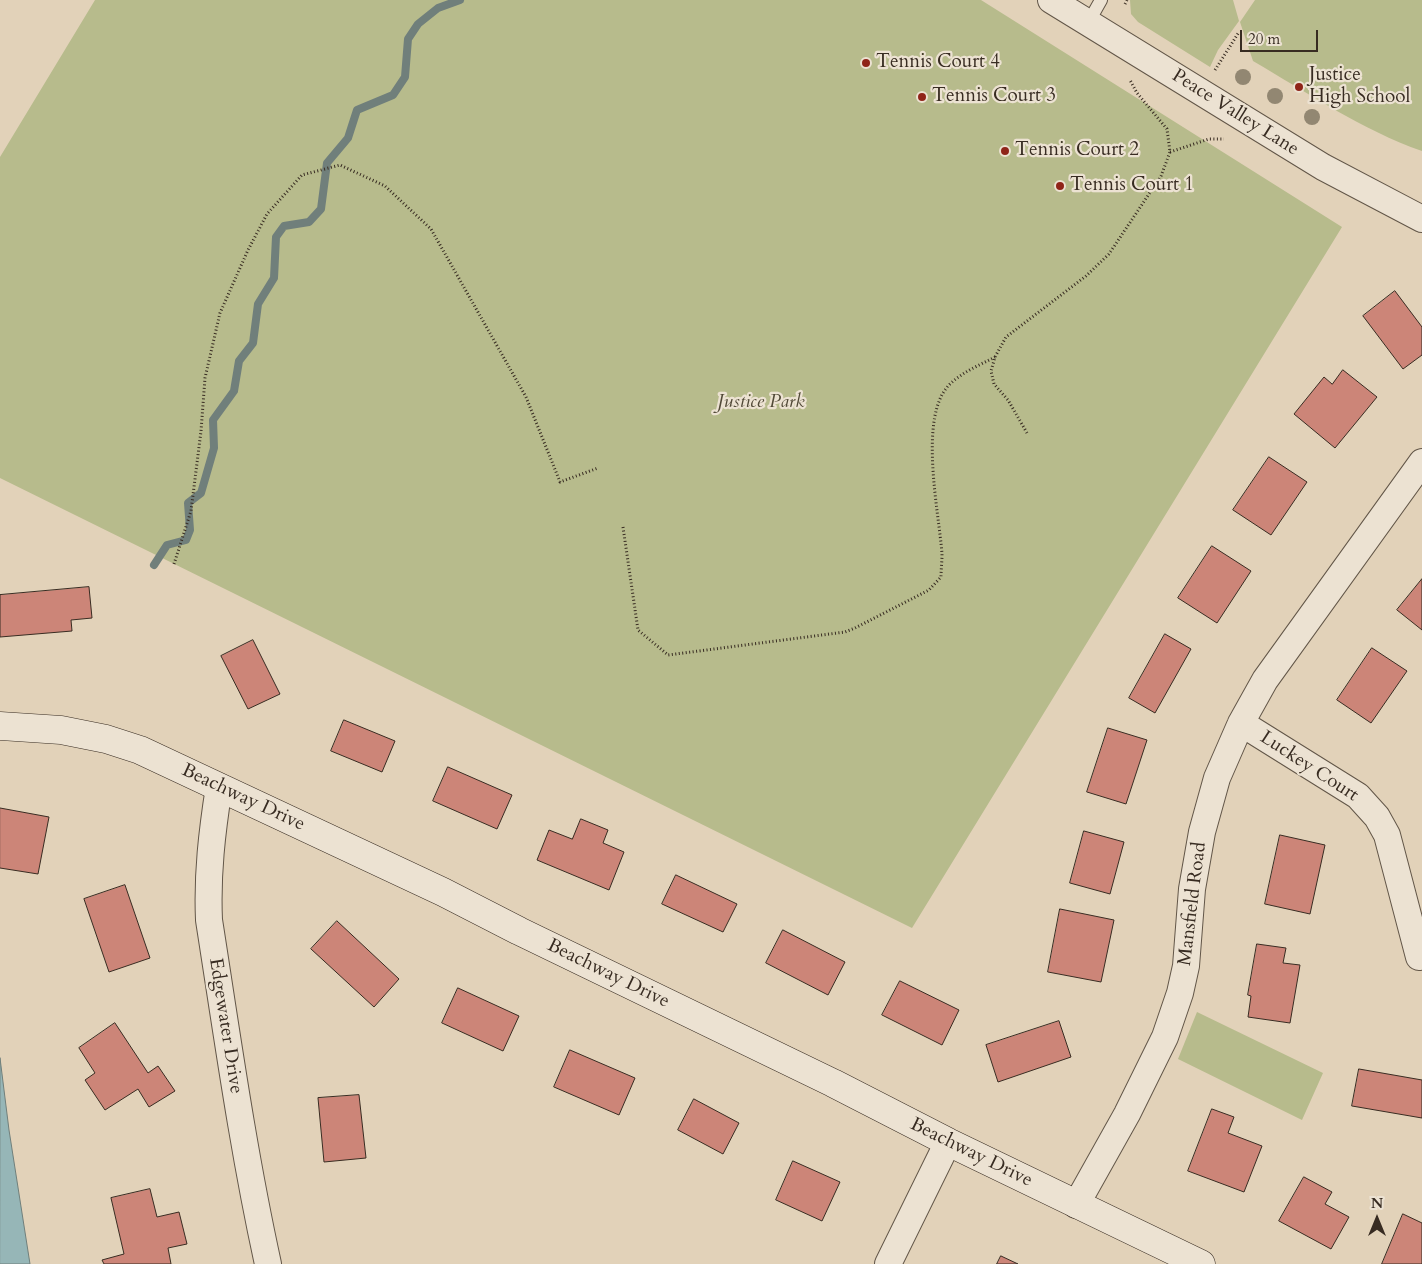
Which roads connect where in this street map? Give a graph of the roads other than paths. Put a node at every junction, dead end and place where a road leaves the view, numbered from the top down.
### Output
1 (1051, 0) edge
2 (1101, 0) edge
3 (1088, 22) junction
4 (1422, 219) edge
5 (1422, 462) edge
6 (1241, 723) junction
7 (0, 726) edge
8 (220, 787) junction
9 (1419, 957) dead end
10 (948, 1142) junction
11 (1076, 1205) junction
12 (268, 1264) edge
13 (888, 1264) edge
14 (1201, 1264) edge

1 - 3 street, Peace Valley Lane
2 - 3 lane
3 - 4 street, Peace Valley Lane
5 - 6 street, Mansfield Road
6 - 9 street, Luckey Court
6 - 11 street, Mansfield Road
7 - 8 street, Beachway Drive
8 - 10 street, Beachway Drive
8 - 12 street, Edgewater Drive
10 - 11 street, Beachway Drive
10 - 13 street
11 - 14 street, Beachway Drive

